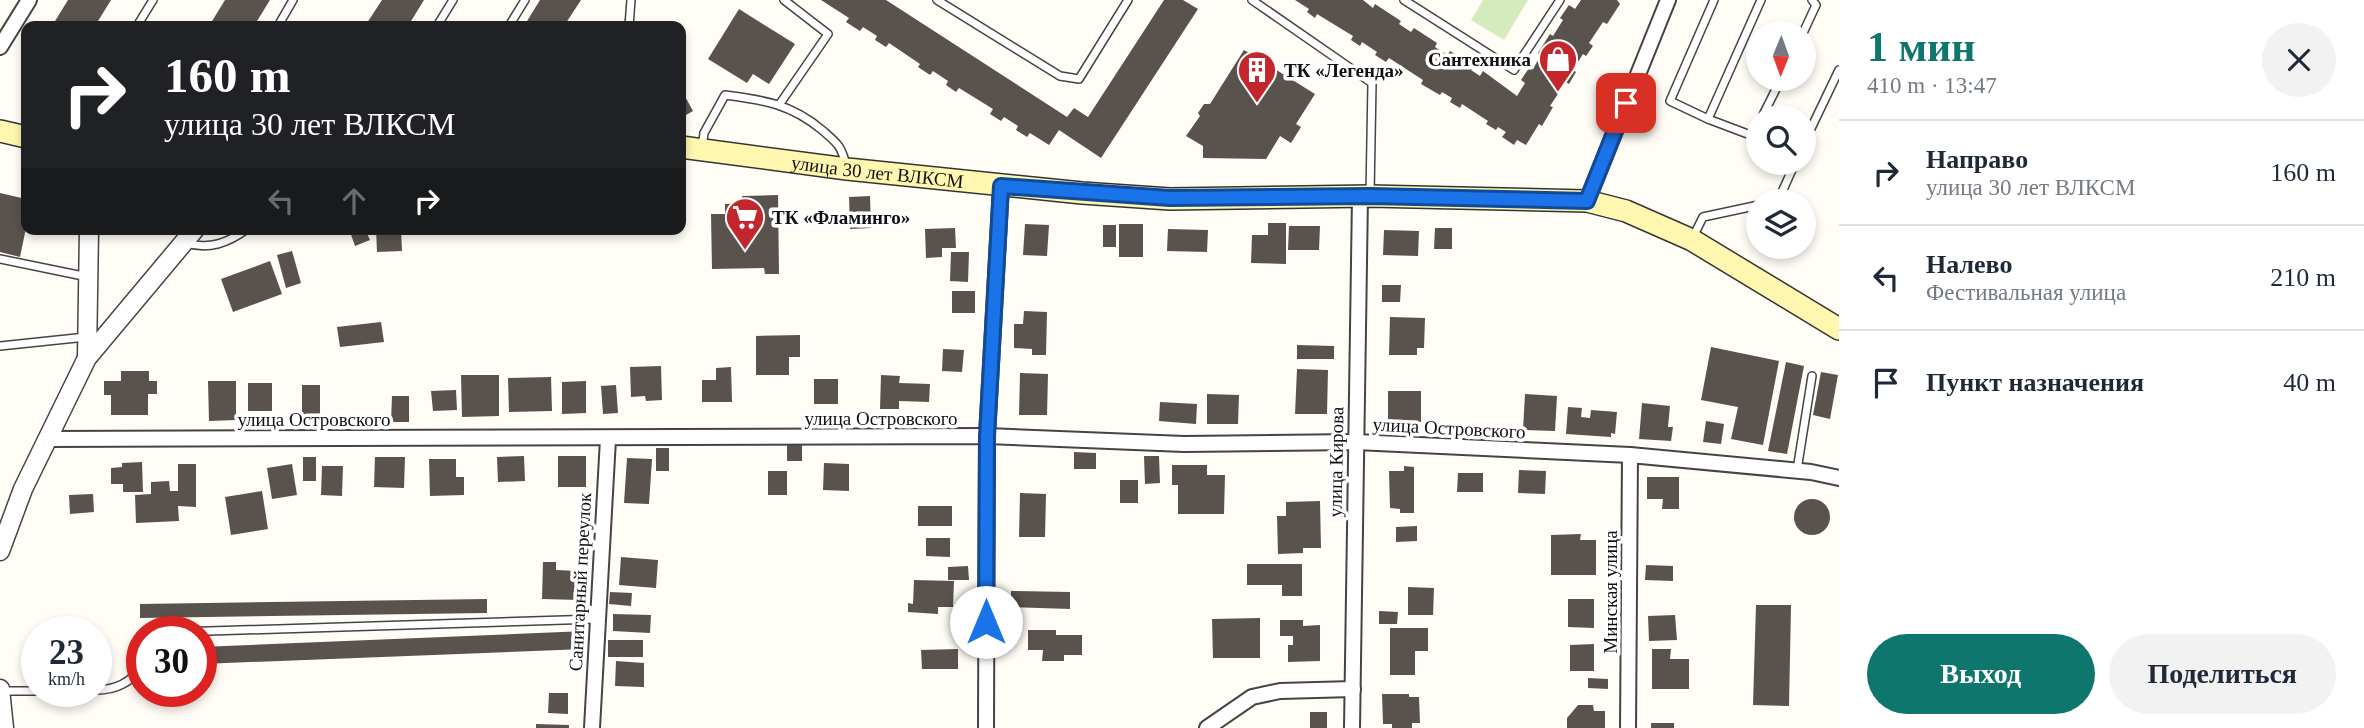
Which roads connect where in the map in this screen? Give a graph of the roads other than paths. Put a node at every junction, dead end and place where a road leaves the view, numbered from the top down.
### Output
1 (29, 0) edge
2 (153, 0) edge
3 (293, 0) edge
4 (453, 0) edge
5 (525, 0) edge
6 (631, 0) edge
7 (784, 0) edge
8 (937, 0) edge
9 (1128, 0) edge
10 (1252, 0) edge
11 (1404, 0) edge
12 (1560, 0) edge
13 (1668, 0) edge
14 (1714, 0) edge
15 (1761, 0) edge
16 (1812, 0) edge
17 (140, 21) edge
18 (281, 21) edge
19 (440, 21) edge
20 (512, 21) edge
21 (629, 21) edge
22 (1809, 21) edge
23 (0, 47) edge
24 (1839, 70) edge
25 (779, 104) junction
26 (1708, 118) junction
27 (1816, 118) edge
28 (0, 131) edge
29 (1746, 133) edge
30 (21, 136) edge
31 (691, 148) edge
32 (847, 169) junction
33 (1001, 186) junction
34 (1365, 196) junction
35 (1587, 201) junction
36 (1746, 208) edge
37 (89, 235) edge
38 (236, 235) edge
39 (189, 236) edge
40 (1692, 240) junction
41 (0, 259) edge
42 (89, 278) junction
43 (1839, 329) edge
44 (87, 337) junction
45 (0, 346) edge
46 (87, 358) junction
47 (1812, 376) dead end
48 (987, 436) junction
49 (48, 439) junction
50 (607, 439) junction
51 (1356, 442) junction
52 (1630, 455) junction
53 (1797, 471) junction
54 (1839, 478) edge
55 (4, 526) edge
56 (0, 551) edge
57 (597, 619) junction
58 (217, 631) edge
59 (1353, 689) junction
60 (0, 690) edge
61 (21, 691) edge
62 (4, 728) edge
63 (592, 728) edge
64 (986, 728) edge
65 (1207, 728) edge
66 (1352, 728) edge
67 (1628, 728) edge

1 - 23 street
2 - 17 lane
3 - 18 lane
4 - 19 lane
5 - 20 lane
6 - 21 lane
7 - 25 lane
8 - 9 lane
10 - 34 lane
11 - 12 lane
13 - 35 street
14 - 26 lane
15 - 26 lane
16 - 22 lane
24 - 27 lane
25 - 31 lane
25 - 32 lane
26 - 29 lane
28 - 30 main road
31 - 32 main road, улица 30 лет ВЛКСМ
32 - 33 main road, улица 30 лет ВЛКСМ
33 - 34 main road, улица 30 лет ВЛКСМ
33 - 48 street
34 - 35 main road, улица 30 лет ВЛКСМ
34 - 51 street, улица Кирова
35 - 40 main road, улица 30 лет ВЛКСМ
36 - 40 lane
37 - 42 street
38 - 39 lane
39 - 46 street
40 - 43 main road, улица 30 лет ВЛКСМ
41 - 42 lane
42 - 44 street
44 - 45 lane
44 - 46 street
46 - 49 street
47 - 53 lane
48 - 50 street, улица Островского
48 - 51 street, улица Островского
48 - 64 street
49 - 50 street, улица Островского
49 - 55 street
50 - 57 street, Санитарный переулок
51 - 52 street, улица Островского
51 - 59 street, улица Кирова
52 - 53 street, улица Островского
52 - 67 street, Минская улица
53 - 54 street, улица Островского
55 - 56 street
57 - 58 lane
57 - 63 street, Санитарный переулок
59 - 65 street
59 - 66 street, улица Кирова
60 - 61 lane
60 - 62 street

